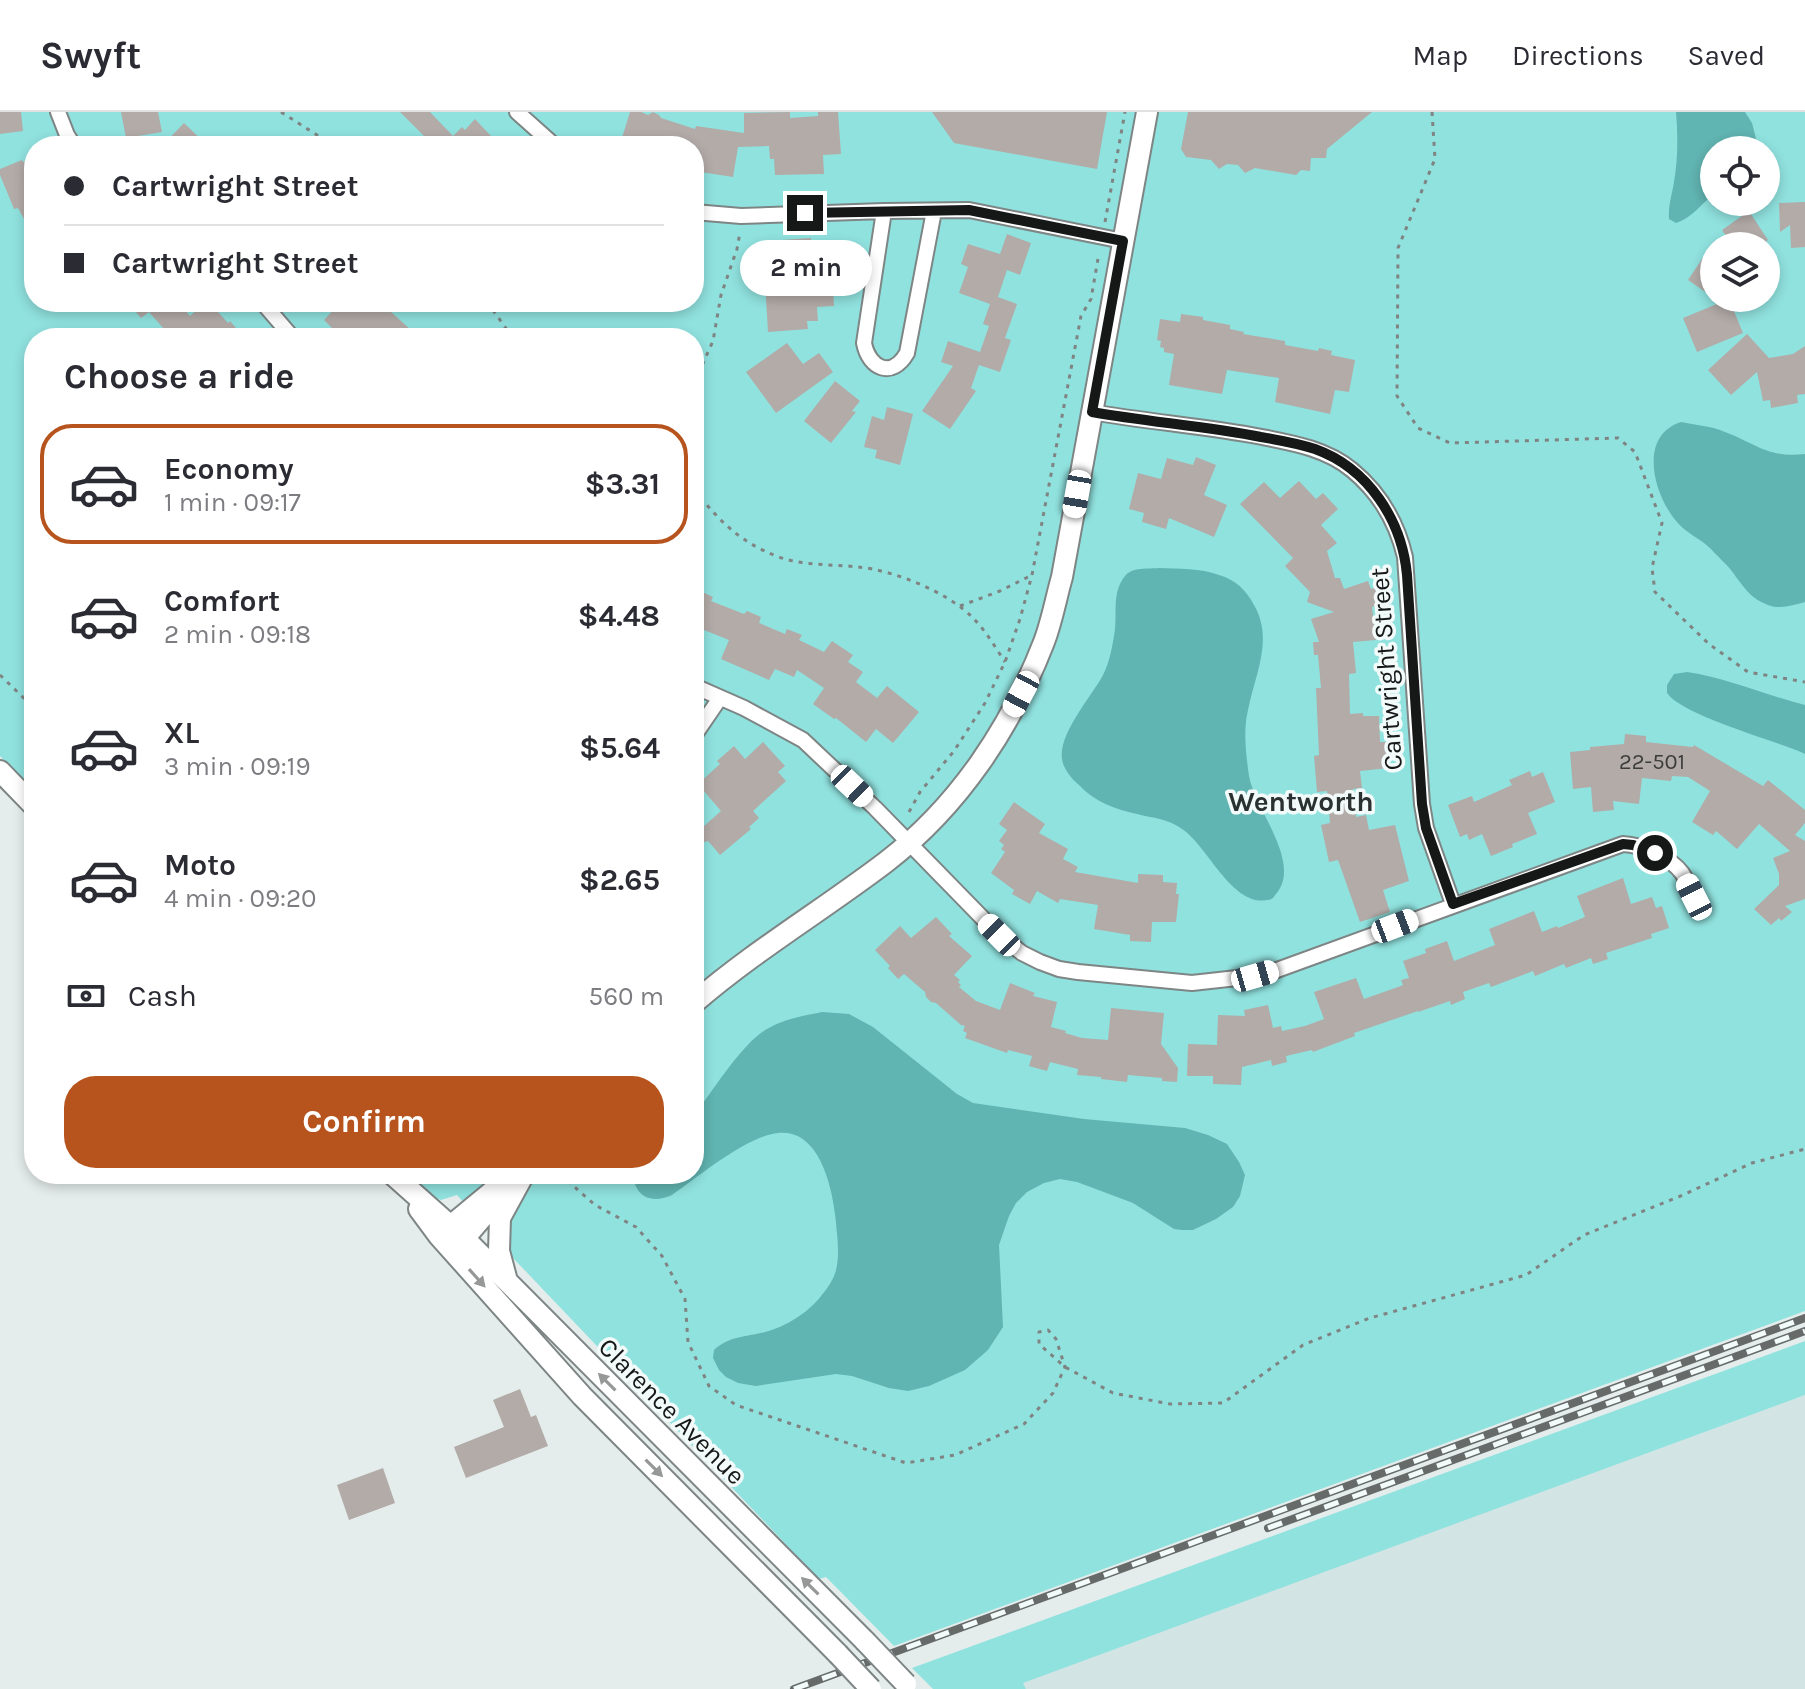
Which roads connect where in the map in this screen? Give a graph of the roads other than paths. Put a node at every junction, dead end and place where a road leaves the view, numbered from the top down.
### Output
1 (58, 112) edge
2 (517, 112) edge
3 (1147, 112) edge
4 (69, 136) edge
5 (544, 136) edge
6 (884, 211) junction
7 (934, 211) junction
8 (704, 213) edge
9 (1123, 241) junction
10 (271, 312) edge
11 (284, 328) edge
12 (1092, 412) junction
13 (704, 691) edge
14 (720, 698) junction
15 (704, 721) edge
16 (0, 771) edge
17 (24, 796) edge
18 (908, 844) junction
19 (1694, 897) dead end
20 (1453, 904) junction
21 (704, 995) edge
22 (509, 1184) edge
23 (515, 1184) edge
24 (452, 1238) junction
25 (507, 1281) junction
26 (908, 1687) edge
27 (871, 1689) edge

1 - 4 street
2 - 5 street
3 - 9 main road
6 - 7 street
6 - 7 street
6 - 8 street
7 - 9 street
9 - 12 main road
10 - 11 street
12 - 18 main road
12 - 20 street, Cartwright Street
13 - 14 street
14 - 15 street
14 - 18 street
16 - 17 main road
18 - 20 street
18 - 21 main road
19 - 20 street
22 - 24 main road
23 - 25 main road
24 - 25 main road, Clarence Avenue
24 -> 27 main road, Clarence Avenue, bridge
26 -> 25 main road, Clarence Avenue, bridge

